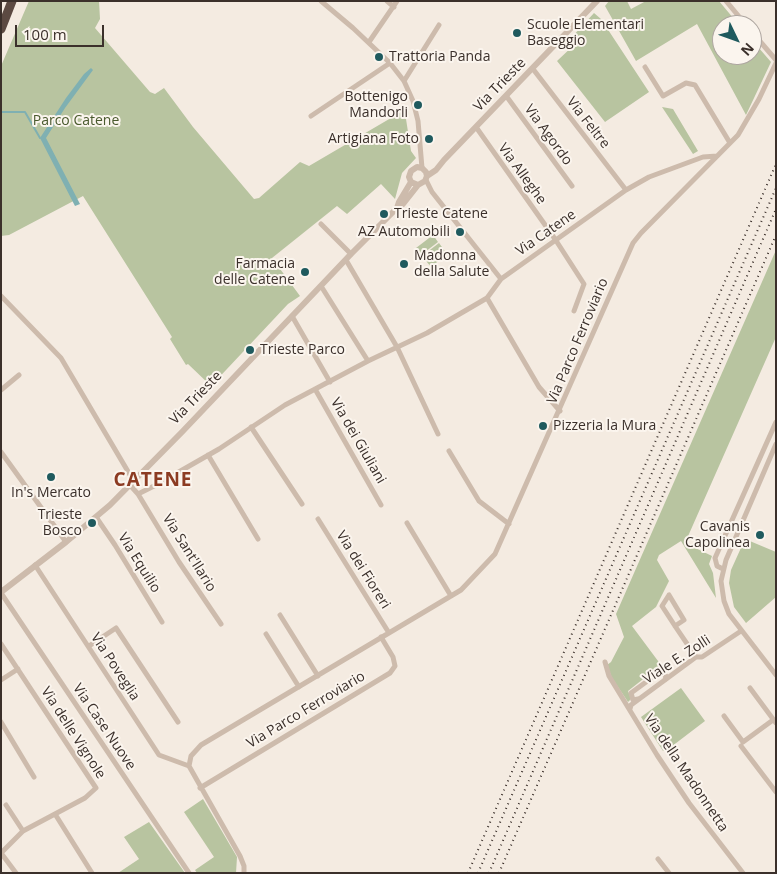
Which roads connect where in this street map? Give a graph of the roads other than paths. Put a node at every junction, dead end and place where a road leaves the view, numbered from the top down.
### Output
1 (6, 1) edge
2 (12, 1) edge
3 (321, 1) edge
4 (387, 1) edge
5 (726, 1) edge
6 (594, 2) edge
7 (396, 4) edge
8 (1, 12) edge
9 (738, 15) edge
10 (439, 25) dead end
11 (1, 29) edge
12 (368, 42) junction
13 (762, 44) edge
14 (776, 61) edge
15 (390, 63) junction
16 (645, 67) dead end
17 (533, 69) junction
18 (404, 81) junction
19 (507, 96) junction
20 (311, 116) dead end
21 (476, 127) junction
22 (730, 143) junction
23 (717, 156) junction
24 (444, 160) junction
25 (421, 168) junction
26 (426, 178) junction
27 (411, 182) junction
28 (418, 185) junction
29 (572, 186) dead end
30 (626, 190) junction
31 (397, 208) junction
32 (321, 224) dead end
33 (556, 240) junction
34 (351, 254) junction
35 (346, 260) junction
36 (501, 279) junction
37 (321, 286) junction
38 (1, 296) edge
39 (486, 298) junction
40 (574, 311) dead end
41 (292, 316) junction
42 (397, 347) junction
43 (368, 361) junction
44 (20, 375) dead end
45 (330, 382) junction
46 (315, 389) junction
47 (1, 390) edge
48 (560, 411) junction
49 (776, 422) edge
50 (252, 427) junction
51 (438, 434) dead end
52 (776, 444) edge
53 (449, 450) dead end
54 (1, 452) edge
55 (208, 455) junction
56 (131, 482) junction
57 (138, 494) junction
58 (302, 504) dead end
59 (381, 504) dead end
60 (96, 517) junction
61 (318, 518) dead end
62 (407, 523) dead end
63 (509, 524) junction
64 (258, 539) dead end
65 (66, 542) junction
66 (720, 549) junction
67 (726, 560) junction
68 (35, 565) junction
69 (723, 569) junction
70 (1, 592) edge
71 (450, 596) junction
72 (280, 615) dead end
73 (162, 622) dead end
74 (221, 624) dead end
75 (675, 626) junction
76 (741, 631) junction
77 (389, 633) junction
78 (266, 634) dead end
79 (381, 637) junction
80 (1, 644) edge
81 (89, 646) junction
82 (696, 657) junction
83 (605, 662) dead end
84 (18, 668) junction
85 (776, 675) edge
86 (318, 676) junction
87 (1, 680) edge
88 (665, 680) junction
89 (299, 687) junction
90 (750, 688) dead end
91 (638, 699) junction
92 (630, 710) junction
93 (724, 716) dead end
94 (1, 722) edge
95 (178, 722) dead end
96 (775, 722) edge
97 (742, 746) dead end
98 (189, 766) junction
99 (34, 777) dead end
100 (200, 788) junction
101 (776, 792) edge
102 (6, 805) dead end
103 (55, 814) junction
104 (22, 831) junction
105 (1, 853) edge
106 (658, 859) dead end
107 (16, 873) edge
108 (92, 873) edge
109 (189, 873) edge
110 (244, 873) edge
111 (669, 873) edge
112 (743, 873) edge

1 - 8 highway
2 - 11 highway
3 - 12 street
4 - 7 street
5 - 9 street
6 - 17 street, Via Trieste
7 - 12 street
10 - 18 street
12 - 15 street
13 - 14 street
14 - 22 street, Via Parco Ferroviario
15 - 18 street
15 - 20 street
16 - 22 street
17 - 19 street, Via Trieste
17 - 30 street, Via Feltre
18 - 25 street
19 - 21 street, Via Trieste
19 - 29 street, Via Agordo
21 - 24 street, Via Trieste
21 - 33 street, Via Alleghe
22 - 23 street, Via Parco Ferroviario
23 - 30 street, Via Catene
23 - 48 street, Via Parco Ferroviario
24 - 25 street, Via Trieste
24 - 26 street, Via Trieste
25 - 26 street
25 - 27 street, Via Trieste
26 - 28 street, Via Trieste
26 - 36 street
27 - 28 street
27 - 31 street, Via Trieste
28 - 31 street, Via Trieste
30 - 33 street, Via Catene
31 - 34 street, Via Trieste
32 - 34 street
33 - 36 street, Via Catene
33 - 40 street, Via Alleghe
34 - 35 street, Via Trieste
35 - 37 street, Via Trieste
35 - 42 street
36 - 39 street, Via Catene
37 - 41 street, Via Trieste
37 - 43 street
38 - 56 street
39 - 42 street, Via Catene
39 - 48 street
41 - 45 street
41 - 56 street, Via Trieste
42 - 43 street, Via Catene
42 - 51 street
43 - 45 street, Via Catene
44 - 47 street
45 - 46 street, Via Catene
46 - 50 street, Via Catene
46 - 59 street, Via dei Giuliani
48 - 63 street, Via Parco Ferroviario
49 - 66 street
50 - 55 street, Via Catene
50 - 58 street
52 - 67 street
53 - 63 street
54 - 65 street
55 - 57 street, Via Catene
55 - 64 street
56 - 57 street
56 - 60 street, Via Trieste
57 - 74 street, Via Sant'Ilario
60 - 65 street, Via Trieste
60 - 73 street, Via Equilio
61 - 77 street, Via dei Fioreri
62 - 71 street
63 - 71 street, Via Parco Ferroviario
65 - 68 street, Via Trieste
66 - 67 street
66 - 69 street
67 - 69 street
68 - 70 street, Via Trieste
68 - 81 street, Via Poveglia
69 - 76 street
70 - 109 street, Via Case Nuove
71 - 77 street, Via Parco Ferroviario
72 - 86 street, Via Parco Ferroviario
75 - 75 street
75 - 82 street
76 - 82 street, Viale E. Zolli
76 - 85 street
77 - 79 street, Via Parco Ferroviario
78 - 89 street, Via Parco Ferroviario
79 - 86 street, Via Parco Ferroviario
79 - 100 street, Via Parco Ferroviario
80 - 84 street, Via delle Vignole
81 - 95 street
81 - 98 street, Via Poveglia
82 - 88 street, Viale E. Zolli
83 - 92 street, Via della Madonnetta
84 - 87 street
84 - 103 street, Via delle Vignole
86 - 89 street, Via Parco Ferroviario
88 - 91 street, Viale E. Zolli
88 - 91 street
89 - 98 street, Via Parco Ferroviario
90 - 96 street
91 - 92 street, Viale E. Zolli
92 - 112 street, Via della Madonnetta
93 - 96 street
94 - 99 street
97 - 101 street
98 - 100 street
100 - 110 street
102 - 104 street
103 - 104 street, Via delle Vignole
103 - 108 street
104 - 105 street, Via delle Vignole
105 - 107 street
106 - 111 street

